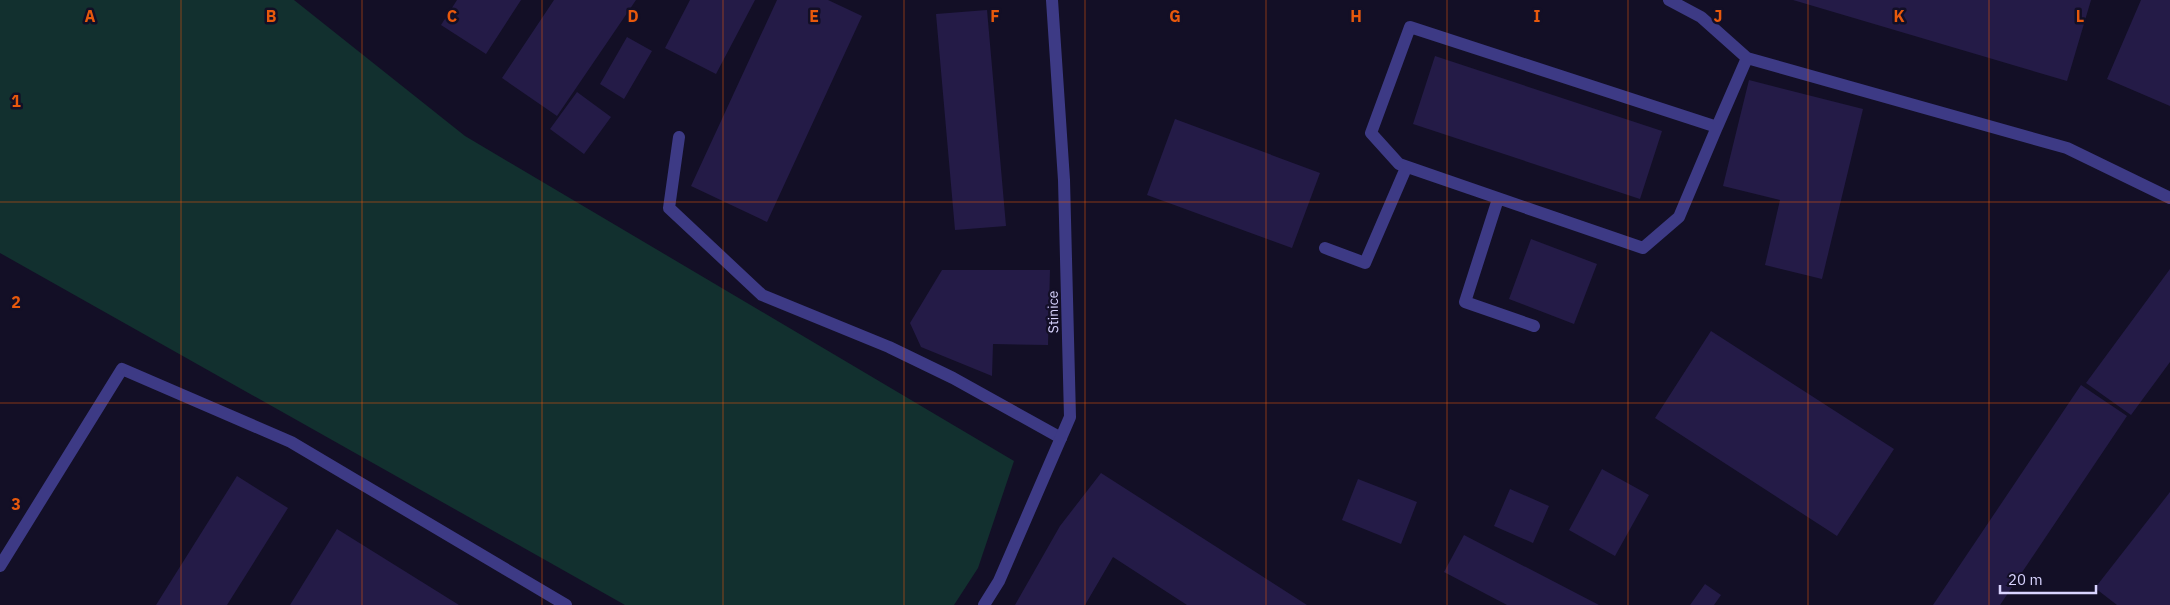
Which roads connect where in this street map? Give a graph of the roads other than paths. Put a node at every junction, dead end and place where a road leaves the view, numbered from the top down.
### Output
1 (1052, 0) edge
2 (1670, 0) edge
3 (1747, 58) junction
4 (1717, 127) junction
5 (679, 137) dead end
6 (1406, 168) junction
7 (1498, 198) junction
8 (2170, 198) edge
9 (1325, 248) dead end
10 (1534, 326) dead end
11 (1061, 438) junction
12 (0, 566) edge
13 (566, 605) edge
14 (984, 605) edge

1 - 11 street, Stinice
2 - 3 street
3 - 4 street
3 - 8 street
4 - 6 street
4 - 7 street
5 - 11 street
6 - 7 street
6 - 9 street
7 - 10 street
11 - 14 street, Stinice
12 - 13 street

